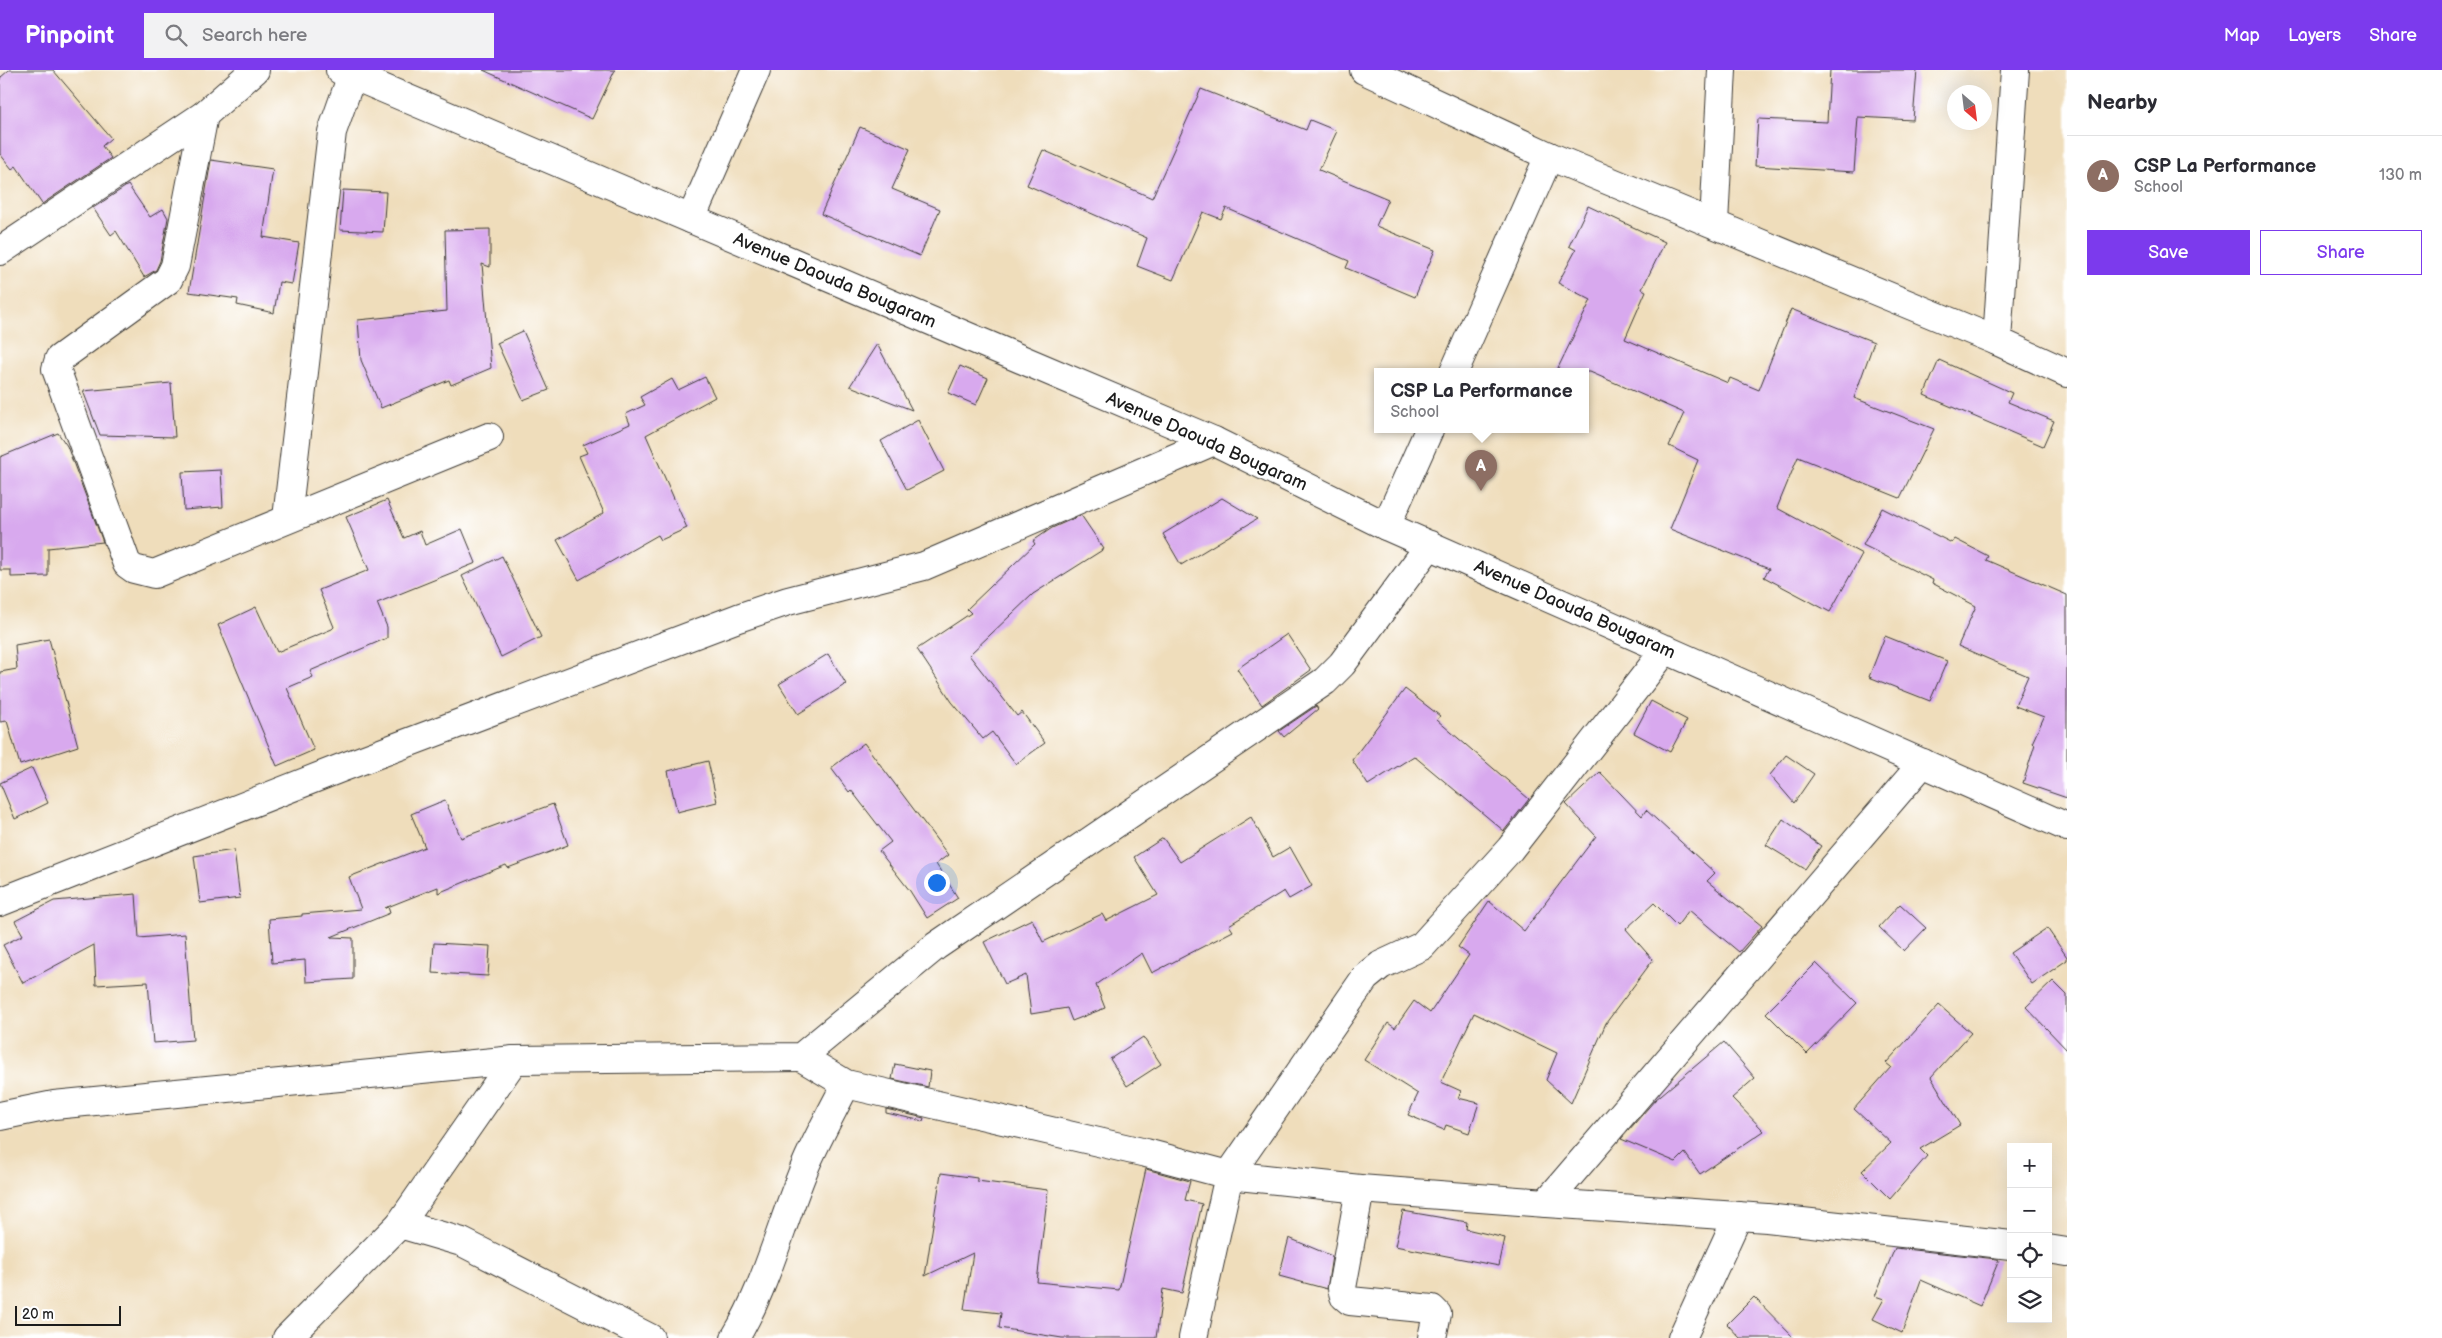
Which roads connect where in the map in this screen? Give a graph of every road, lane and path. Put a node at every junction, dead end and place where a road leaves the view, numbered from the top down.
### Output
1 (255, 70) edge
2 (756, 70) edge
3 (1364, 70) edge
4 (1722, 70) edge
5 (2015, 70) edge
6 (346, 72) edge
7 (204, 115) junction
8 (1549, 156) junction
9 (691, 219) junction
10 (1714, 223) junction
11 (0, 251) edge
12 (1997, 341) junction
13 (1456, 368) edge
14 (2067, 374) edge
15 (1428, 433) edge
16 (488, 437) dead end
17 (1214, 441) junction
18 (286, 518) junction
19 (1386, 526) junction
20 (1430, 544) junction
21 (1666, 650) junction
22 (1923, 763) junction
23 (2067, 827) edge
24 (0, 902) edge
25 (801, 1057) junction
26 (514, 1060) junction
27 (846, 1084) junction
28 (0, 1116) edge
29 (1229, 1175) junction
30 (1360, 1189) junction
31 (1546, 1203) junction
32 (1738, 1216) junction
33 (400, 1224) junction
34 (2007, 1245) edge
35 (2052, 1250) edge
36 (2067, 1252) edge
37 (746, 1334) edge
38 (287, 1338) edge
39 (650, 1338) edge
40 (1193, 1338) edge
41 (1432, 1338) edge
42 (1682, 1338) edge

1 - 7 street
2 - 9 street
3 - 8 street
4 - 10 street
5 - 12 street
6 - 9 street, Avenue Daouda Bougaram
6 - 18 street
7 - 11 street
7 - 18 street
8 - 10 street
8 - 13 street
9 - 17 street, Avenue Daouda Bougaram
10 - 12 street
12 - 14 street
15 - 19 street
16 - 18 street
17 - 19 street, Avenue Daouda Bougaram
17 - 24 street
19 - 20 street, Avenue Daouda Bougaram
20 - 21 street, Avenue Daouda Bougaram
20 - 25 street
21 - 22 street, Avenue Daouda Bougaram
21 - 29 street
22 - 23 street, Avenue Daouda Bougaram
22 - 31 street
25 - 26 street
25 - 27 street
26 - 28 street
26 - 33 street
27 - 29 street
27 - 37 street
29 - 30 street
29 - 40 street
30 - 31 street
30 - 41 street
31 - 32 street
32 - 34 street
32 - 42 street
33 - 38 street
33 - 39 street
35 - 36 street

